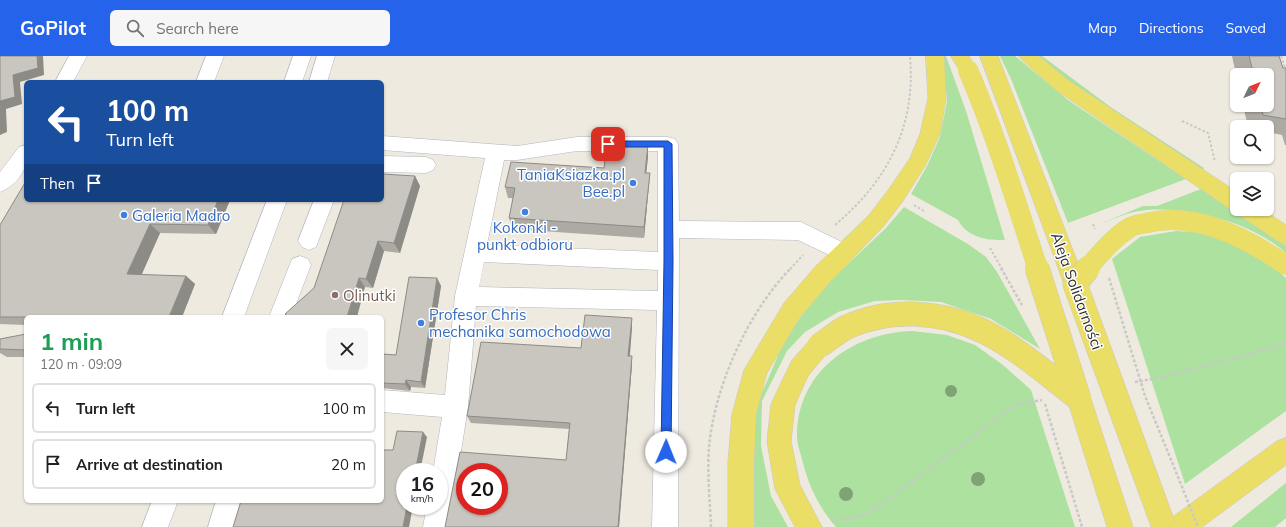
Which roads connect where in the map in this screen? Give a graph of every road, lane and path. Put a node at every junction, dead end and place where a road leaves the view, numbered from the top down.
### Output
1 (78, 56) edge
2 (215, 56) edge
3 (302, 56) edge
4 (326, 56) edge
5 (935, 56) edge
6 (989, 56) edge
7 (1028, 56) edge
8 (1281, 56) edge
9 (964, 63) edge
10 (1286, 70) edge
11 (65, 80) edge
12 (206, 80) edge
13 (294, 80) edge
14 (319, 80) edge
15 (1182, 121) dead end
16 (384, 143) edge
17 (496, 152) junction
18 (24, 155) edge
19 (1215, 163) dead end
20 (384, 164) edge
21 (426, 165) dead end
22 (0, 184) edge
23 (1230, 198) edge
24 (276, 202) edge
25 (323, 202) edge
26 (914, 205) dead end
27 (924, 211) dead end
28 (1256, 216) edge
29 (1093, 224) dead end
30 (669, 229) junction
31 (1095, 232) dead end
32 (1286, 236) edge
33 (309, 241) dead end
34 (990, 248) dead end
35 (844, 252) junction
36 (475, 253) junction
37 (669, 261) junction
38 (300, 265) dead end
39 (1286, 265) edge
40 (1109, 276) dead end
41 (1075, 284) junction
42 (466, 296) junction
43 (668, 300) junction
44 (1022, 305) dead end
45 (233, 315) edge
46 (281, 315) edge
47 (1286, 344) edge
48 (1141, 381) junction
49 (1133, 383) dead end
50 (1045, 399) dead end
51 (1078, 399) junction
52 (384, 401) edge
53 (1045, 405) dead end
54 (456, 407) junction
55 (1286, 450) edge
56 (164, 503) edge
57 (228, 503) edge
58 (819, 524) edge
59 (155, 527) edge
60 (221, 527) edge
61 (436, 527) edge
62 (665, 527) edge
63 (741, 527) edge
64 (1082, 527) edge
65 (1120, 527) edge
66 (1164, 527) edge
67 (1180, 527) edge
68 (1198, 527) edge

1 - 11 lane
2 - 12 lane
3 - 13 lane
4 - 14 lane
5 - 35 main road
6 - 41 main road, Aleja Solidarności
7 - 23 main road
8 - 10 path
9 - 51 main road, Aleja Solidarności, bridge
15 - 19 path
16 - 17 lane
17 - 30 lane
17 - 36 lane
18 - 22 lane
20 - 21 lane
24 - 45 lane
25 - 33 lane
26 - 27 path
28 - 32 main road
29 - 31 path
30 - 35 lane
30 - 37 lane
34 - 44 path
35 - 63 main road
36 - 37 lane
36 - 42 lane
37 - 43 lane
38 - 46 lane
39 - 41 main road, bridge
40 - 48 path
41 - 66 main road, Aleja Solidarności, bridge
42 - 43 lane
42 - 54 lane
43 - 62 lane
47 - 48 path
48 - 49 path
48 - 68 path, bridge
50 - 58 path
51 - 58 main road, bridge
51 - 65 main road, Aleja Solidarności
52 - 54 lane
53 - 64 path
54 - 61 lane
55 - 67 main road
56 - 59 lane
57 - 60 lane

